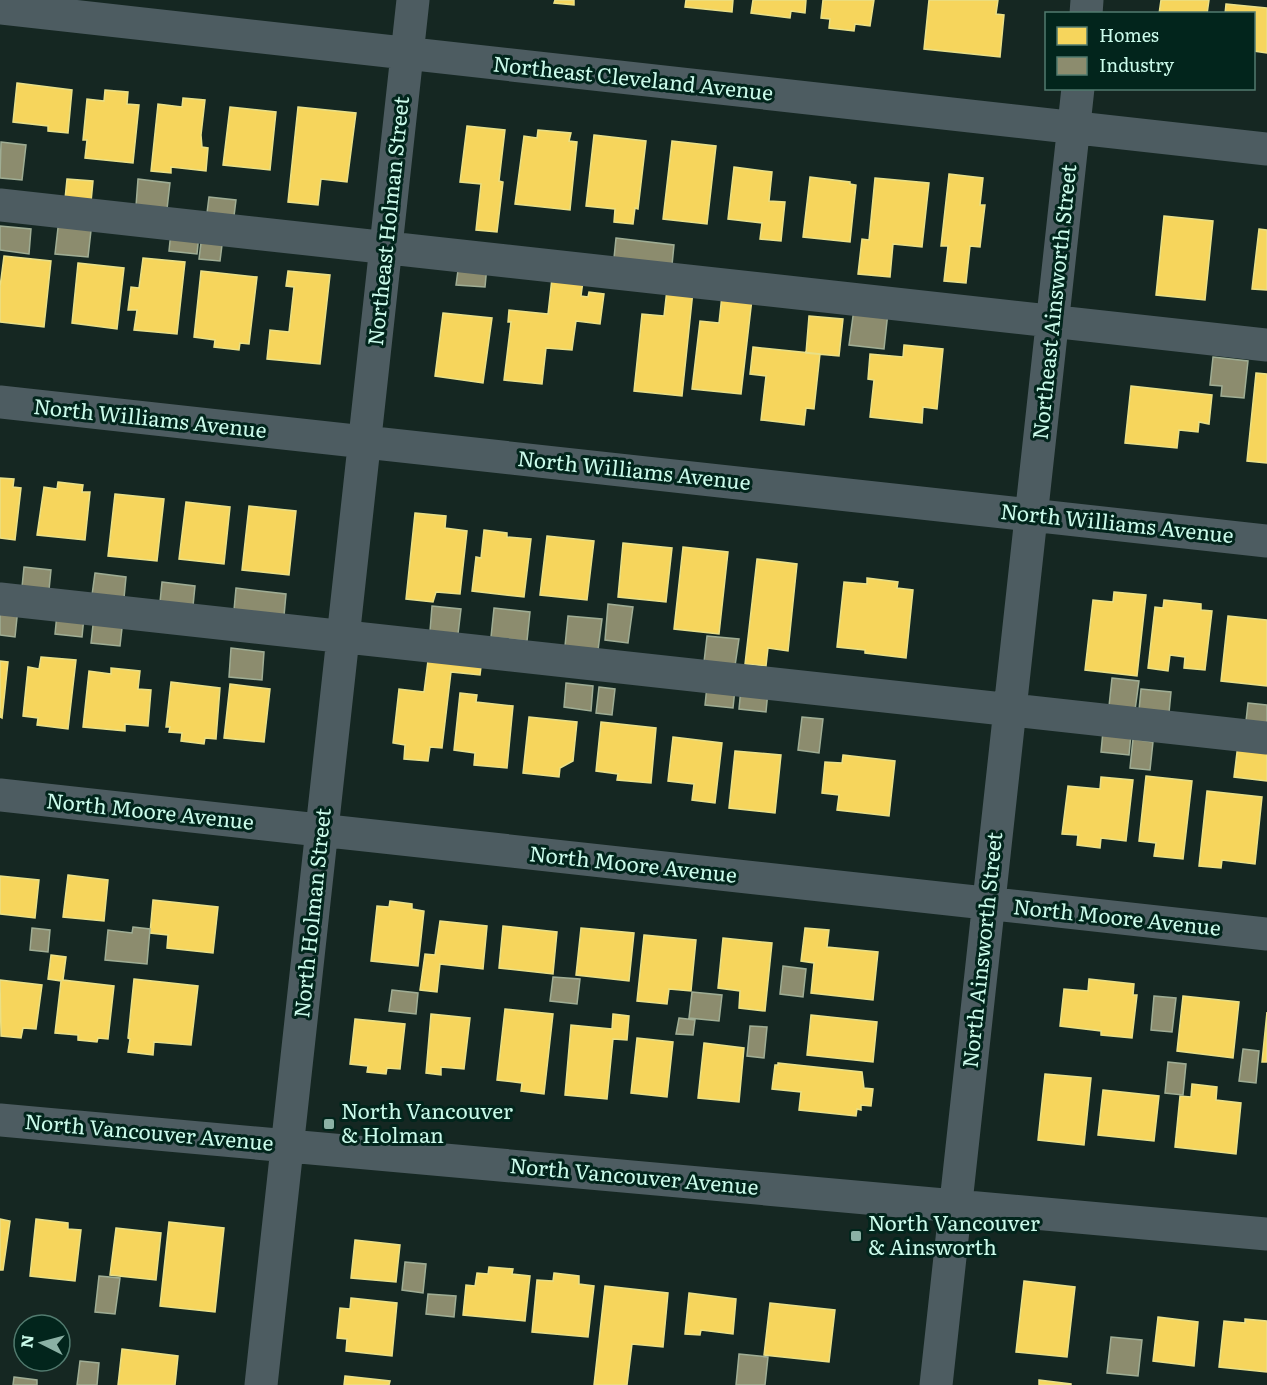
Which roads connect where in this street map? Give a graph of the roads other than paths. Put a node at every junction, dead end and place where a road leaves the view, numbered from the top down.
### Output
1 (413, 0) edge
2 (0, 8) edge
3 (407, 53) junction
4 (1078, 90) edge
5 (1074, 128) junction
6 (1267, 149) edge
7 (0, 206) edge
8 (386, 247) junction
9 (1052, 322) junction
10 (1267, 345) edge
11 (0, 402) edge
12 (364, 442) junction
13 (1031, 515) junction
14 (1267, 541) edge
15 (0, 599) edge
16 (343, 636) junction
17 (1010, 710) junction
18 (1267, 738) edge
19 (0, 795) edge
20 (322, 831) junction
21 (988, 904) junction
22 (1267, 934) edge
23 (0, 1120) edge
24 (287, 1145) junction
25 (955, 1206) junction
26 (1267, 1234) edge
27 (261, 1385) edge
28 (936, 1385) edge

1 - 3 street, Northeast Holman Street
2 - 3 street, Northeast Cleveland Avenue
3 - 5 street, Northeast Cleveland Avenue
3 - 8 street, Northeast Holman Street
4 - 5 street, Northeast Ainsworth Street
5 - 6 street, Northeast Cleveland Avenue
5 - 9 street, Northeast Ainsworth Street
7 - 8 street
8 - 9 street
8 - 12 street, Northeast Holman Street
9 - 10 street
9 - 13 street, Northeast Ainsworth Street
11 - 12 street, North Williams Avenue
12 - 13 street, North Williams Avenue
12 - 16 street, North Holman Street
13 - 14 street, North Williams Avenue
13 - 17 street, North Ainsworth Street
15 - 16 street
16 - 17 street
16 - 20 street, North Holman Street
17 - 18 street
17 - 21 street, North Ainsworth Street
19 - 20 street, North Moore Avenue
20 - 21 street, North Moore Avenue
20 - 24 street, North Holman Street
21 - 22 street, North Moore Avenue
21 - 25 street, North Ainsworth Street
23 - 24 street, North Vancouver Avenue
24 - 25 street, North Vancouver Avenue
24 - 27 street, North Holman Street
25 - 26 street, North Vancouver Avenue
25 - 28 street, North Ainsworth Street

